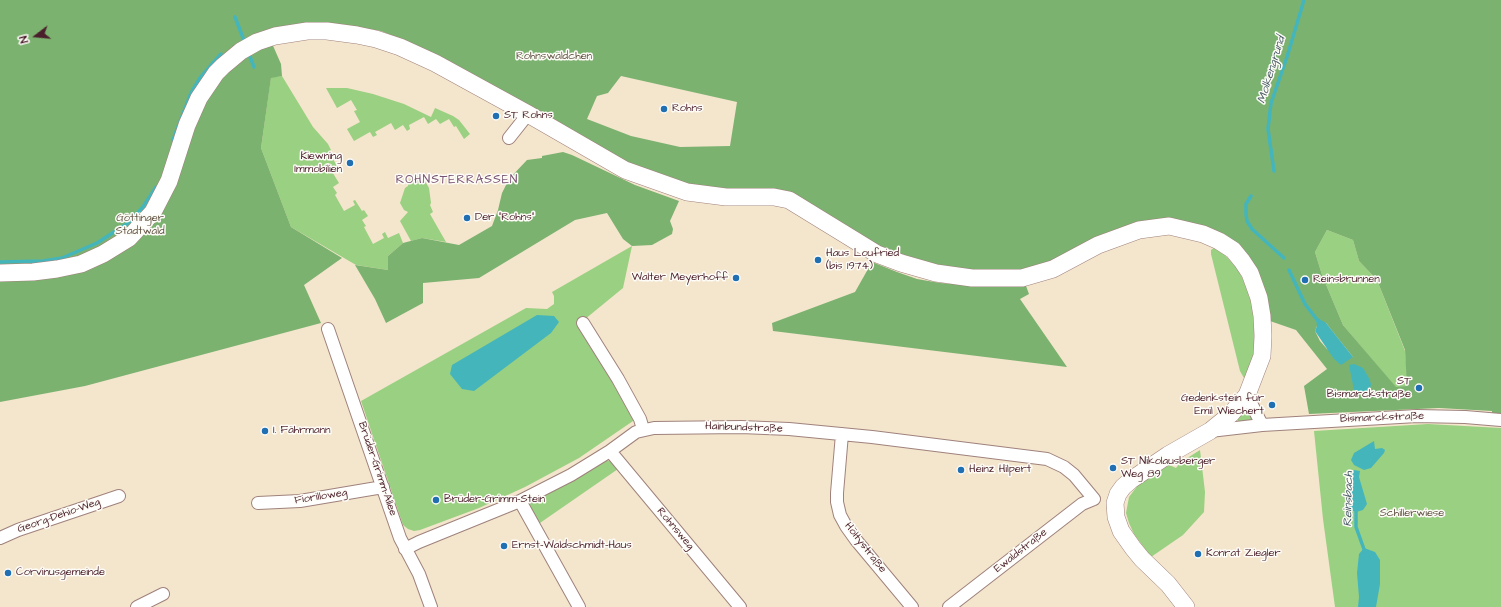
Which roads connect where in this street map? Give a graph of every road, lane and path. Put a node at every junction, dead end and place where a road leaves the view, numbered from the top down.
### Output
1 (528, 114) junction
2 (509, 138) dead end
3 (0, 273) edge
4 (582, 323) dead end
5 (328, 330) dead end
6 (1247, 395) junction
7 (1501, 420) edge
8 (1262, 425) junction
9 (643, 429) junction
10 (1210, 431) junction
11 (842, 434) junction
12 (610, 451) junction
13 (383, 487) junction
14 (119, 496) dead end
15 (1094, 499) junction
16 (520, 500) junction
17 (258, 503) dead end
18 (1115, 503) junction
19 (0, 538) edge
20 (405, 549) junction
21 (163, 594) dead end
22 (137, 607) edge
23 (430, 607) edge
24 (579, 607) edge
25 (740, 607) edge
26 (912, 607) edge
27 (949, 607) edge
28 (1186, 607) edge

1 - 2 street
1 - 3 street
1 - 6 street
4 - 9 street
5 - 13 street, Brüder-Grimm-Allee
6 - 8 street
6 - 10 street
7 - 8 street, Bismarckstraße
8 - 10 street, Bismarckstraße
9 - 11 street, Hainbundstraße
9 - 12 street, Hainbundstraße
10 - 18 street
11 - 15 street, Hainbundstraße
11 - 26 street, Höltystraße
12 - 16 street, Hainbundstraße
12 - 25 street, Rohnsweg
13 - 17 street, Fiorilloweg
13 - 20 street, Brüder-Grimm-Allee
14 - 19 street, Georg-Dehio-Weg
15 - 18 street
15 - 27 street, Ewaldstraße
16 - 20 street, Hainbundstraße
16 - 24 street
18 - 28 street
20 - 23 street, Brüder-Grimm-Allee
21 - 22 street

